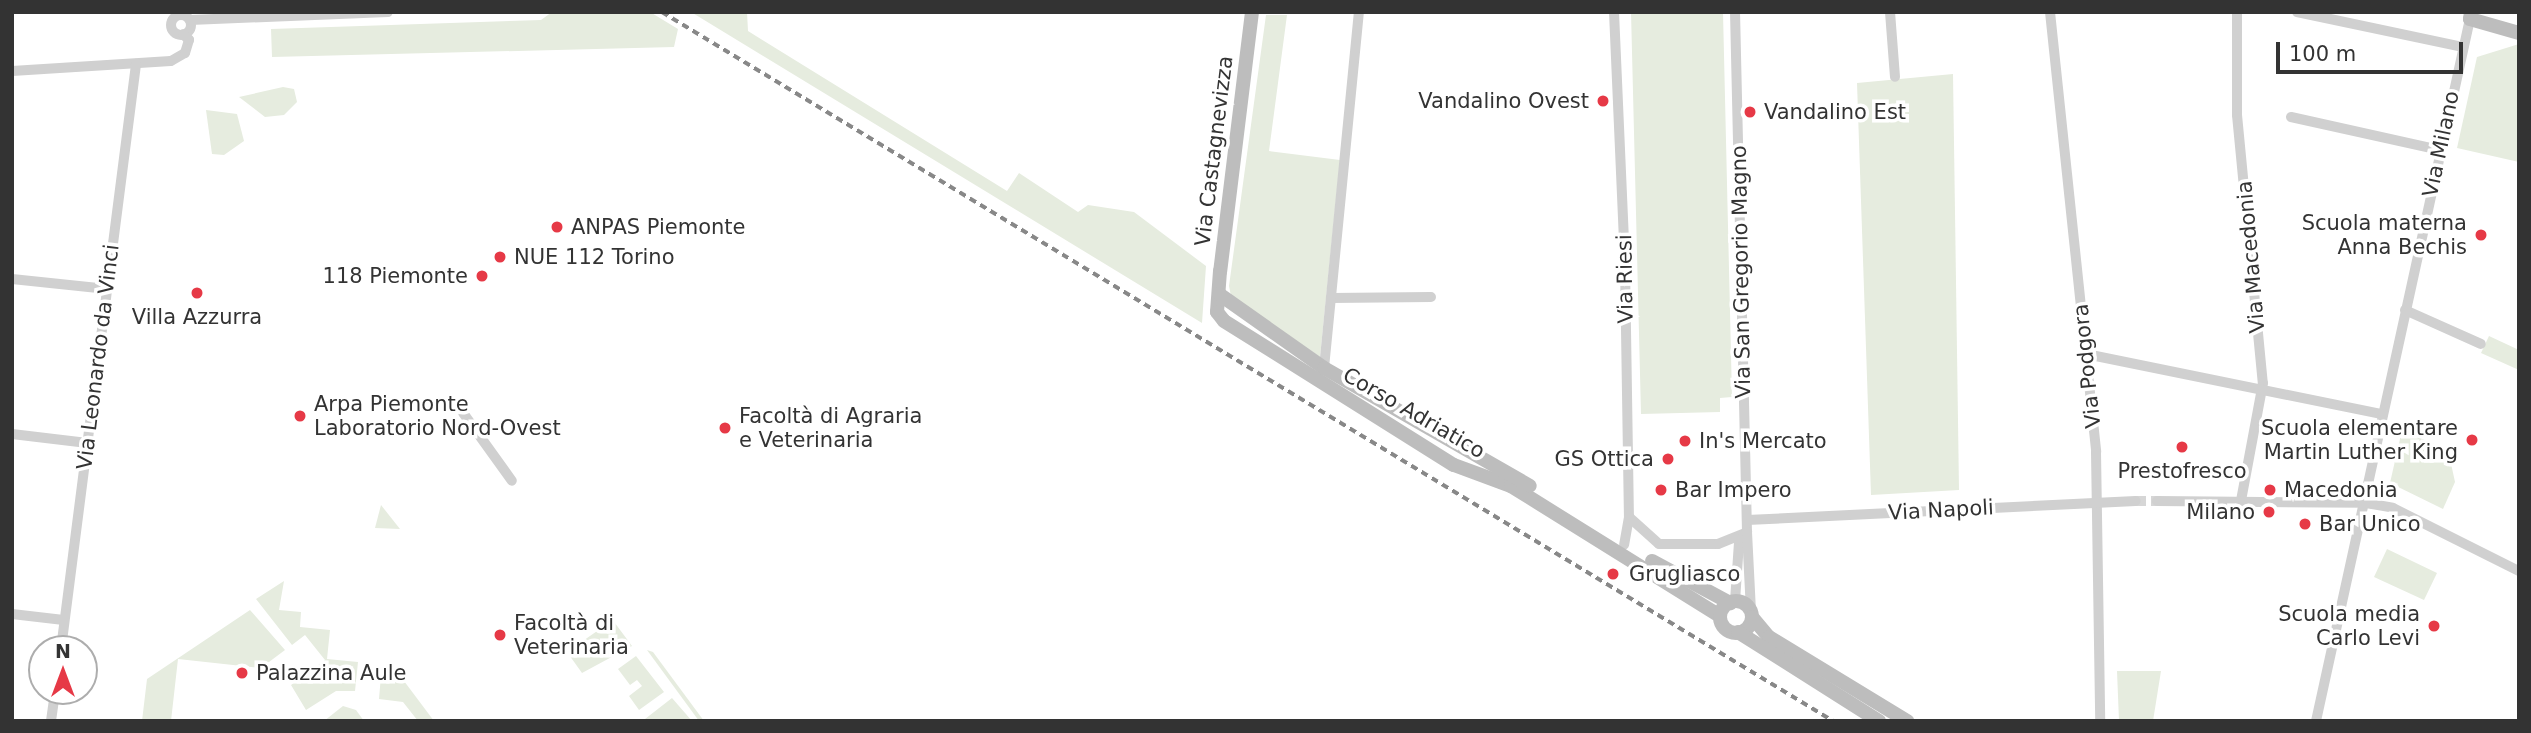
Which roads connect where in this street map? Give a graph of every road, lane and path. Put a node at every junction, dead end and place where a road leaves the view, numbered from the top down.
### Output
1 (388, 12) edge
2 (1252, 12) edge
3 (1359, 12) edge
4 (1614, 12) edge
5 (1735, 12) edge
6 (1890, 12) edge
7 (2050, 12) edge
8 (2238, 12) edge
9 (2297, 12) edge
10 (263, 15) edge
11 (2471, 15) edge
12 (172, 16) edge
13 (190, 20) junction
14 (2519, 33) edge
15 (183, 34) junction
16 (2463, 47) junction
17 (136, 64) junction
18 (12, 71) edge
19 (1895, 78) dead end
20 (2291, 117) dead end
21 (2440, 150) junction
22 (12, 279) edge
23 (107, 289) junction
24 (1219, 294) junction
25 (1431, 297) dead end
26 (1331, 298) junction
27 (2405, 310) junction
28 (2481, 344) dead end
29 (2085, 354) junction
30 (1324, 368) junction
31 (2262, 389) junction
32 (461, 410) dead end
33 (2382, 414) junction
34 (12, 434) edge
35 (87, 443) junction
36 (512, 481) dead end
37 (2157, 500) tunnel mouth
38 (2241, 500) junction
39 (2136, 501) tunnel mouth
40 (2099, 502) junction
41 (2366, 503) junction
42 (1629, 517) junction
43 (1747, 520) junction
44 (1747, 532) junction
45 (1624, 545) junction
46 (2519, 571) edge
47 (1732, 602) junction
48 (12, 614) edge
49 (1751, 614) junction
50 (1720, 617) junction
51 (64, 620) junction
52 (1738, 632) junction
53 (62, 635) edge
54 (1880, 721) edge
55 (1907, 721) edge
56 (2100, 721) edge
57 (2316, 721) edge

1 - 10 street
2 - 24 street, Via Castagnevizza
3 - 26 street, Corso Adriatico
4 - 42 street, Via Riesi
5 - 43 street, Via San Gregorio Magno
6 - 19 street
7 - 29 street, Via Podgora
8 - 31 street, Via Macedonia
9 - 16 street
10 - 13 street
11 - 14 street
11 - 16 street, Via Milano
12 - 13 street
12 - 15 street
13 - 15 street
15 - 17 street
16 - 21 street, Via Milano
17 - 18 street
17 - 23 street, Via Leonardo da Vinci
20 - 21 street
21 - 27 street, Via Milano
22 - 23 street
23 - 35 street, Via Leonardo da Vinci
24 - 30 street, Corso Adriatico
24 - 50 street, Corso Adriatico
25 - 26 street
26 - 30 street, Corso Adriatico
27 - 28 street
27 - 33 street, Via Milano
29 - 31 street
29 - 40 street, Via Podgora
30 - 45 street, Corso Adriatico
31 - 33 street
31 - 38 street, Via Macedonia
32 - 36 street
33 - 41 street, Via Milano
34 - 35 street
35 - 51 street, Via Leonardo da Vinci
37 - 38 street
38 - 41 street
39 - 40 street, Via Napoli
40 - 43 street, Via Napoli
40 - 56 street, Via Podgora
41 - 46 street
41 - 57 street, Via Milano
42 - 44 street
42 - 45 street, Via Riesi
43 - 44 street, Via San Gregorio Magno
44 - 47 street, Via San Gregorio Magno
44 - 49 street, Via San Gregorio Magno
45 - 47 street, Corso Adriatico
47 - 49 street, Corso Adriatico
47 - 50 street
48 - 51 street
49 - 52 street
49 - 55 street, Corso Adriatico
50 - 52 street, Corso Adriatico
51 - 53 street, Via Leonardo da Vinci
52 - 54 street, Corso Adriatico

